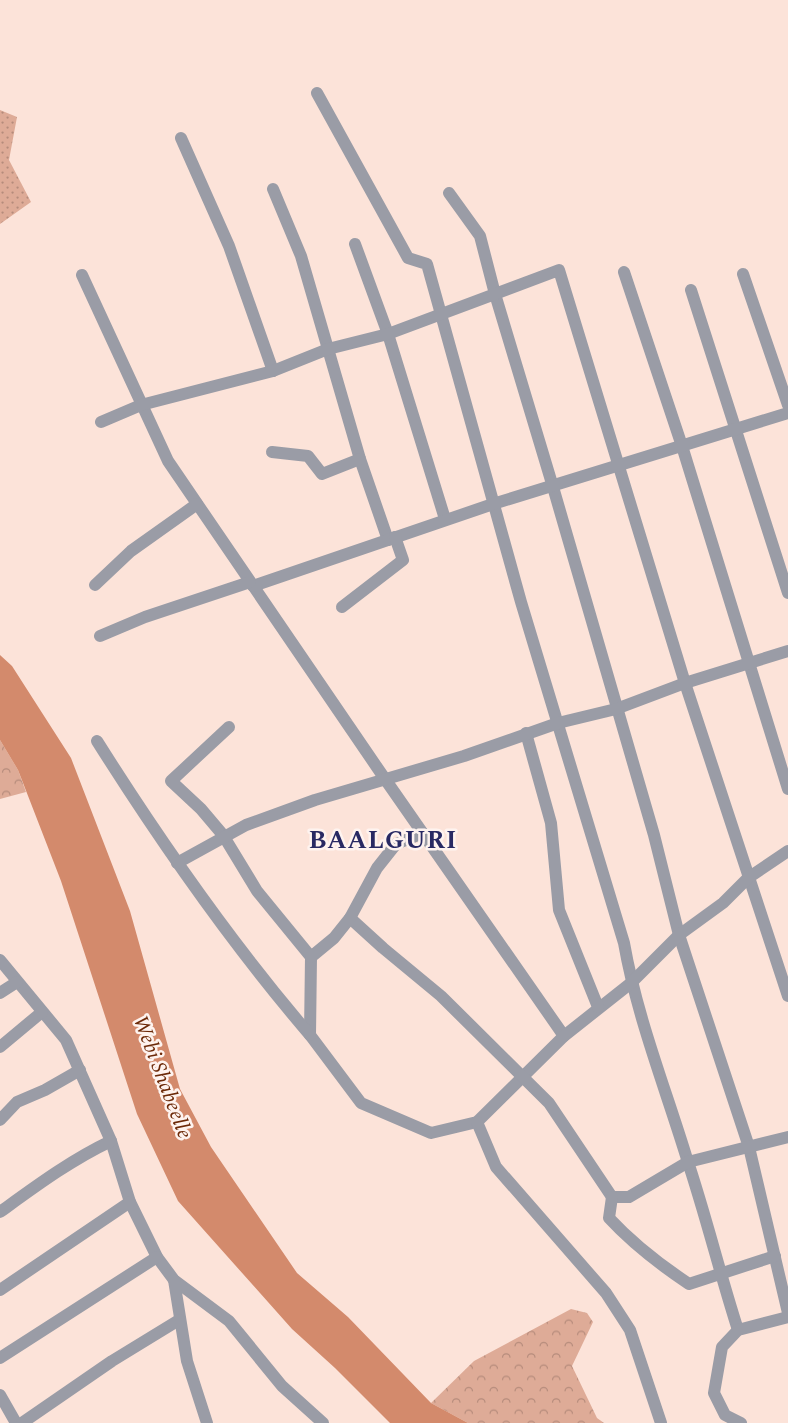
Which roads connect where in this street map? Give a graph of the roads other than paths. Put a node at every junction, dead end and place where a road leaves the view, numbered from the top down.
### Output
1 (317, 93) dead end
2 (181, 138) dead end
3 (273, 188) dead end
4 (449, 193) dead end
5 (355, 244) dead end
6 (624, 272) dead end
7 (743, 274) dead end
8 (82, 275) dead end
9 (691, 290) dead end
10 (495, 294) junction
11 (440, 313) junction
12 (388, 334) junction
13 (328, 349) junction
14 (274, 370) junction
15 (141, 405) junction
16 (788, 405) edge
17 (788, 413) edge
18 (101, 422) dead end
19 (735, 428) junction
20 (682, 446) junction
21 (272, 452) dead end
22 (360, 459) junction
23 (620, 466) junction
24 (553, 486) junction
25 (198, 504) junction
26 (493, 504) junction
27 (445, 519) junction
28 (392, 539) junction
29 (252, 584) junction
30 (95, 585) dead end
31 (788, 594) edge
32 (342, 607) dead end
33 (100, 636) dead end
34 (788, 651) edge
35 (748, 663) junction
36 (685, 682) junction
37 (616, 709) junction
38 (558, 724) junction
39 (229, 727) dead end
40 (526, 734) junction
41 (97, 741) dead end
42 (385, 779) junction
43 (788, 788) edge
44 (423, 833) junction
45 (223, 835) junction
46 (788, 851) edge
47 (177, 862) junction
48 (748, 878) junction
49 (350, 918) junction
50 (679, 934) junction
51 (311, 956) junction
52 (0, 960) edge
53 (17, 982) junction
54 (631, 983) junction
55 (0, 992) edge
56 (788, 996) edge
57 (598, 1007) junction
58 (42, 1012) junction
59 (310, 1035) junction
60 (564, 1036) junction
61 (0, 1048) edge
62 (80, 1070) junction
63 (523, 1077) junction
64 (0, 1120) edge
65 (477, 1122) junction
66 (788, 1136) edge
67 (111, 1141) junction
68 (749, 1147) junction
69 (688, 1162) junction
70 (612, 1197) junction
71 (130, 1202) junction
72 (0, 1212) edge
73 (775, 1256) junction
74 (157, 1257) junction
75 (720, 1274) junction
76 (174, 1280) junction
77 (0, 1290) edge
78 (788, 1313) edge
79 (788, 1317) edge
80 (179, 1320) junction
81 (738, 1330) junction
82 (0, 1358) edge
83 (0, 1395) edge
84 (16, 1423) edge
85 (22, 1423) edge
86 (207, 1423) edge
87 (322, 1423) edge
88 (661, 1423) edge
89 (742, 1423) edge

1 - 11 street
2 - 14 street
3 - 13 street
4 - 10 street
5 - 12 street
6 - 20 street
7 - 16 street
8 - 15 street
9 - 19 street
10 - 11 street
10 - 23 street
10 - 24 street
11 - 12 street
11 - 26 street
12 - 13 street
12 - 27 street
13 - 14 street
13 - 22 street
14 - 15 street
15 - 18 street
15 - 25 street
17 - 19 street
19 - 20 street
19 - 31 street
20 - 23 street
20 - 35 street
21 - 22 street
22 - 28 street
23 - 24 street
23 - 36 street
24 - 26 street
24 - 37 street
25 - 29 street
25 - 30 street
26 - 27 street
26 - 38 street
27 - 28 street
28 - 29 street
28 - 32 street
29 - 33 street
29 - 42 street
34 - 35 street
35 - 36 street
35 - 43 street
36 - 37 street
36 - 48 street
37 - 38 street
37 - 50 street
38 - 40 street
38 - 54 street
39 - 45 street
40 - 42 street
40 - 57 street
41 - 47 street
42 - 44 street
42 - 45 street
44 - 49 street
44 - 60 street
45 - 47 street
45 - 51 street
46 - 48 street
47 - 59 street
48 - 50 street
48 - 56 street
49 - 51 street
49 - 63 street
50 - 54 street
50 - 68 street
51 - 59 street
52 - 53 street
53 - 55 street
53 - 58 street
54 - 57 street
54 - 69 street
57 - 60 street
58 - 61 street
58 - 62 street
59 - 65 street
60 - 63 street
62 - 64 street
62 - 67 street
63 - 65 street
63 - 70 street
65 - 88 street
66 - 68 street
67 - 71 street
67 - 72 street
68 - 69 street
68 - 73 street
69 - 70 street
69 - 75 street
70 - 75 street
71 - 74 street
71 - 77 street
73 - 75 street
73 - 78 street
74 - 76 street
74 - 82 street
75 - 81 street
76 - 80 street
76 - 87 street
79 - 81 street
80 - 85 street
80 - 86 street
81 - 89 street
83 - 84 street

